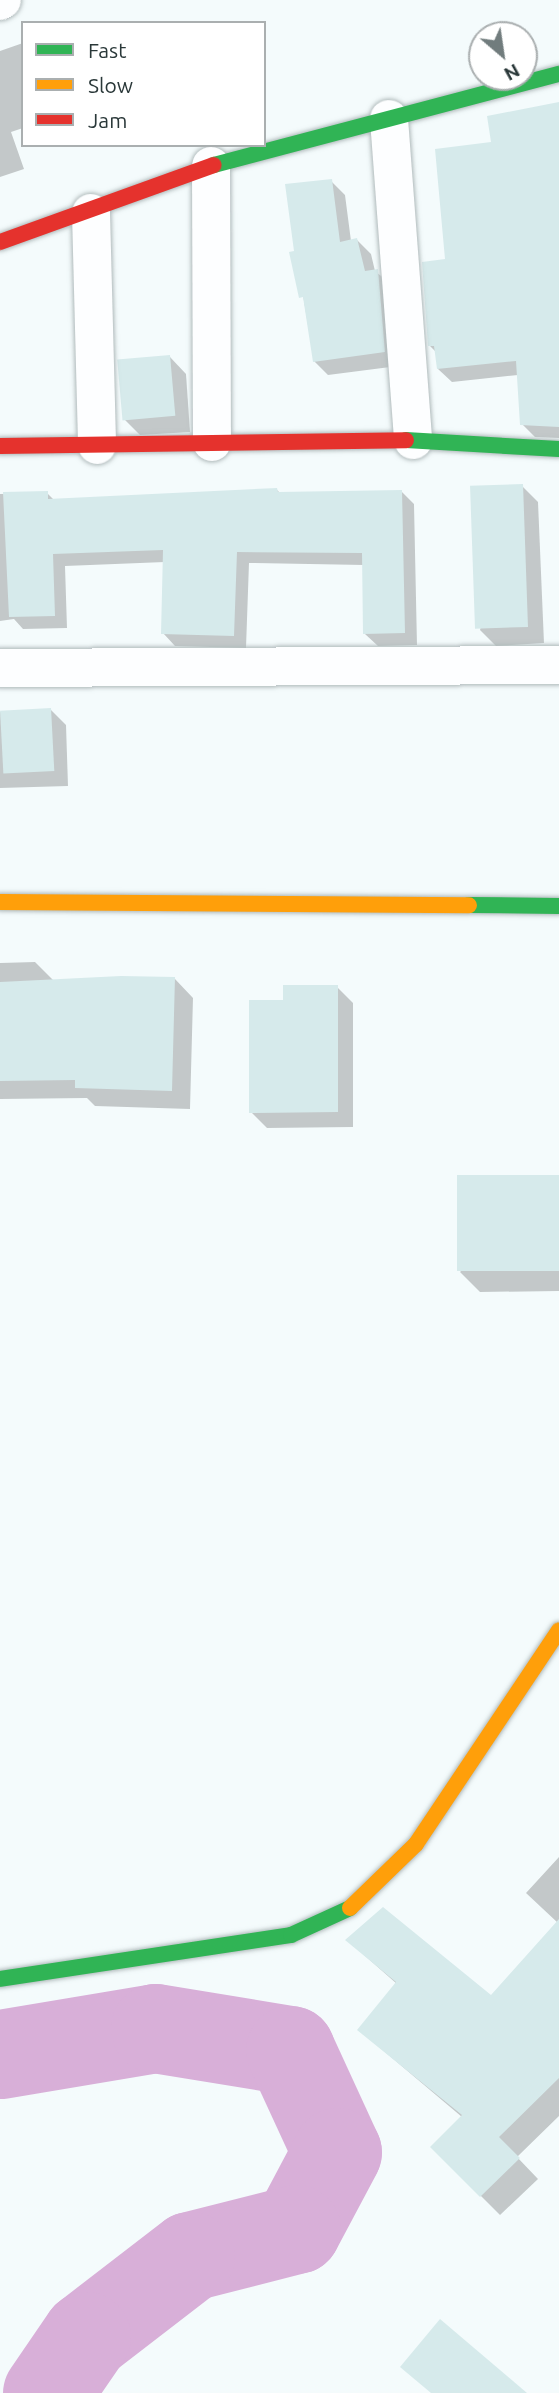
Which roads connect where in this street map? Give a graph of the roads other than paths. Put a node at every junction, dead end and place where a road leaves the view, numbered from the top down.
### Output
1 (559, 74) edge
2 (389, 119) junction
3 (211, 166) junction
4 (91, 212) junction
5 (0, 242) edge
6 (413, 440) junction
7 (212, 442) junction
8 (97, 445) junction
9 (0, 446) edge
10 (559, 449) edge
11 (559, 665) edge
12 (0, 668) edge
13 (0, 902) edge
14 (559, 906) edge
15 (559, 1630) edge
16 (0, 1979) edge

1 - 2 street
2 - 3 street
2 - 6 street
3 - 4 street
3 - 7 street
4 - 5 street
4 - 8 street
6 - 7 street
6 - 10 street
7 - 8 street
8 - 9 street
11 - 12 street
13 - 14 street
15 - 16 street

